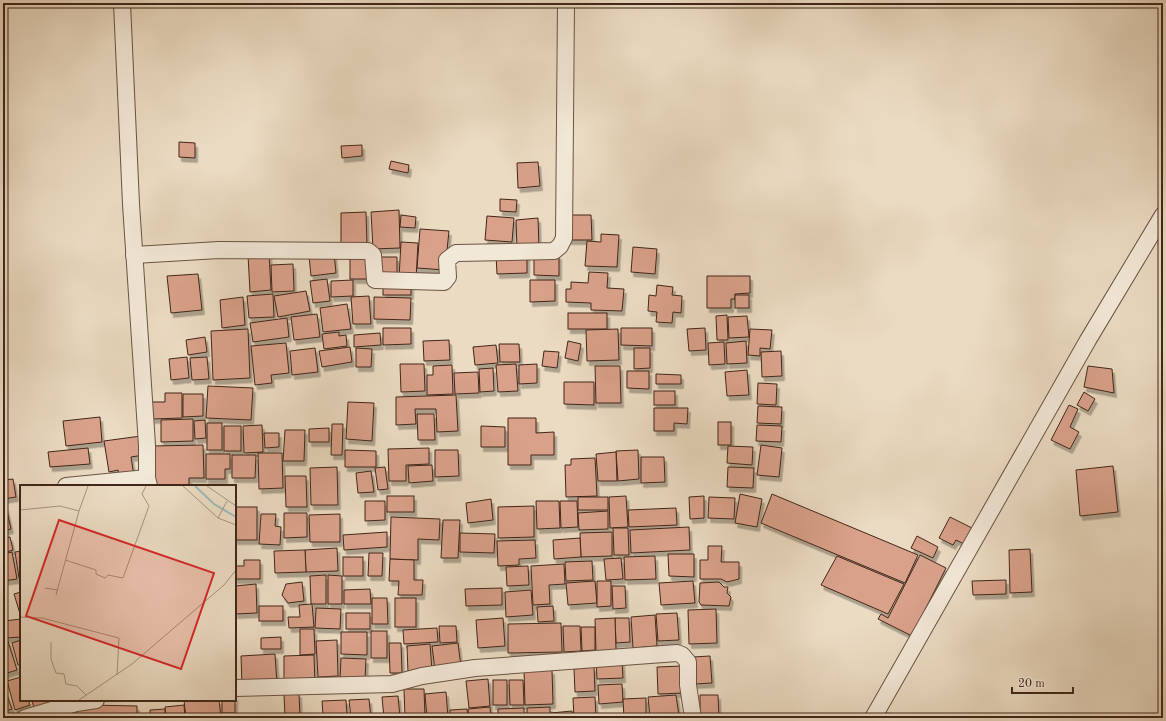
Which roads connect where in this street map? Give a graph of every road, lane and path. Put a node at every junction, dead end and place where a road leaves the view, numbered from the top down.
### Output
1 (122, 3) edge
2 (566, 3) edge
3 (1163, 214) edge
4 (134, 255) junction
5 (148, 482) edge
6 (86, 485) edge
7 (236, 688) edge
8 (89, 701) edge
9 (25, 718) edge
10 (693, 718) edge
11 (873, 718) edge

1 - 4 street
2 - 4 street
3 - 11 street
4 - 5 street
5 - 6 street
7 - 10 street
8 - 9 street

